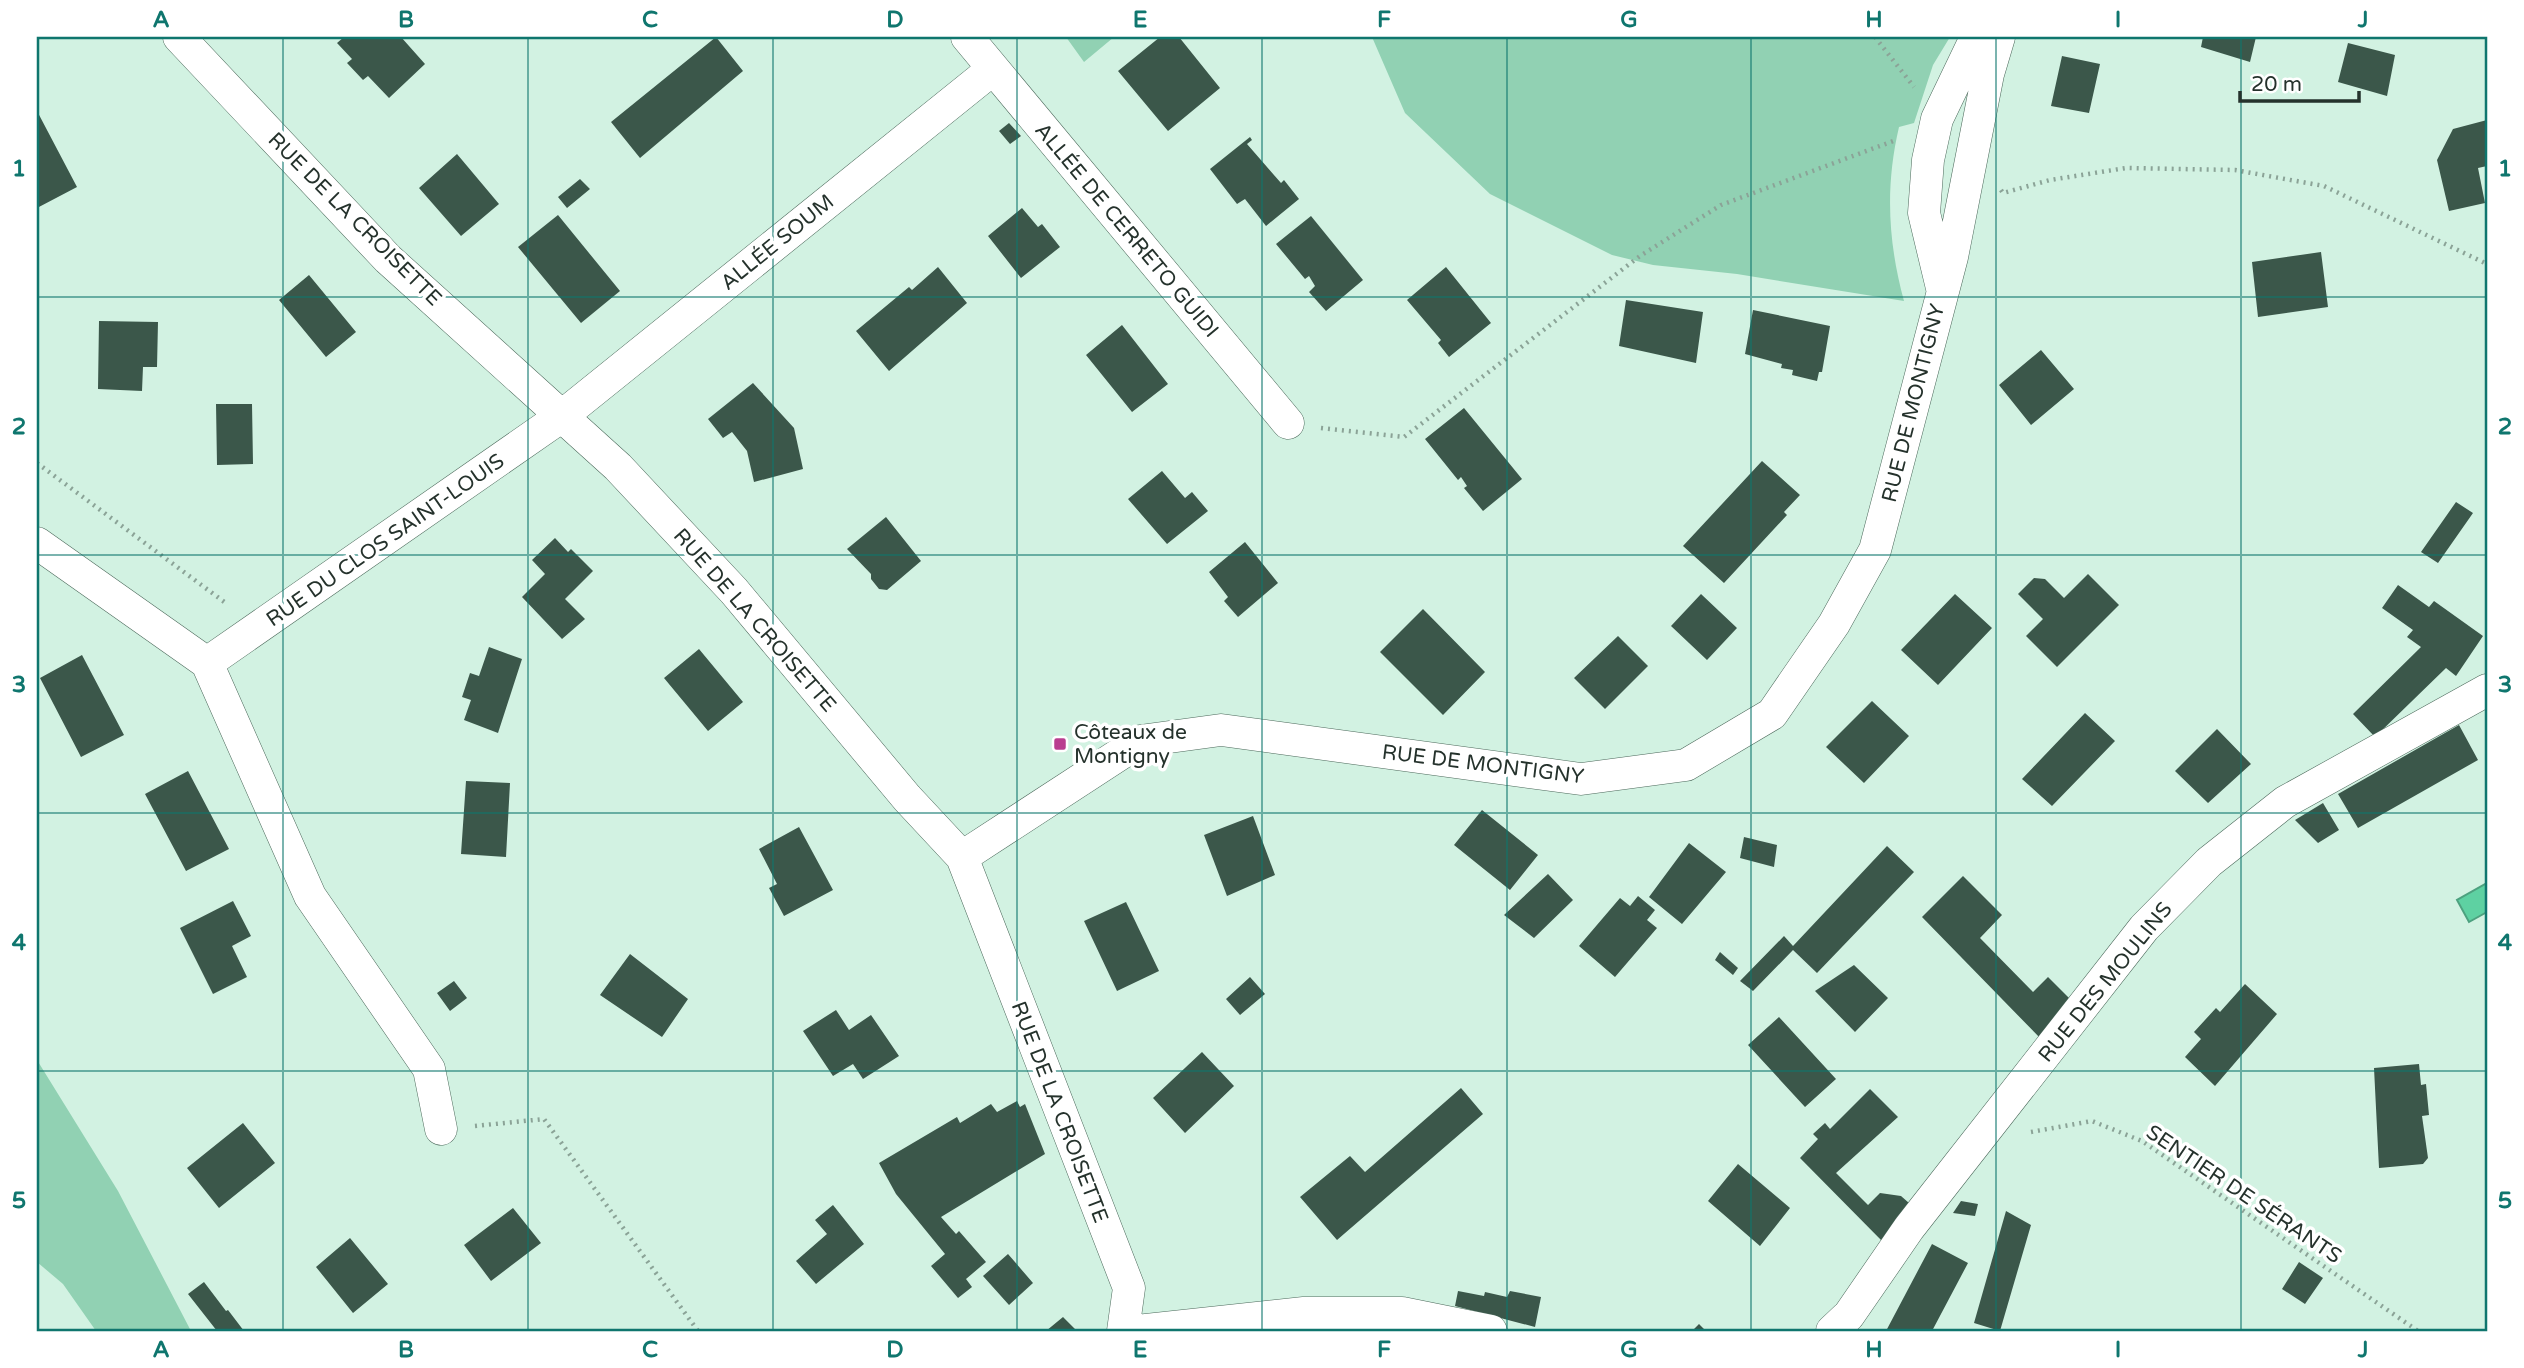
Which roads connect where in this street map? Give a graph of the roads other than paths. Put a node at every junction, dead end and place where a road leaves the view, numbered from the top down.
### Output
1 (179, 37) edge
2 (967, 37) edge
3 (1981, 37) edge
4 (1999, 37) edge
5 (993, 69) junction
6 (1942, 290) junction
7 (562, 416) junction
8 (1288, 423) road end
9 (37, 543) edge
10 (207, 663) junction
11 (2487, 691) edge
12 (962, 857) junction
13 (440, 1129) road end
14 (1123, 1331) edge
15 (1137, 1331) edge
16 (1492, 1331) edge
17 (1832, 1331) edge

1 - 7 street, RUE DE LA CROISETTE
2 - 5 street, ALLÉE DE CERRETO GUIDI
3 - 6 street, RUE DE MONTIGNY
4 - 6 street, RUE DE MONTIGNY
5 - 7 street, ALLÉE SOUM
5 - 8 street, ALLÉE DE CERRETO GUIDI
6 - 12 street, RUE DE MONTIGNY
7 - 10 street, RUE DU CLOS SAINT-LOUIS
7 - 12 street, RUE DE LA CROISETTE
9 - 10 street
10 - 13 street
11 - 17 street, RUE DES MOULINS
12 - 14 street, RUE DE LA CROISETTE
15 - 16 street

